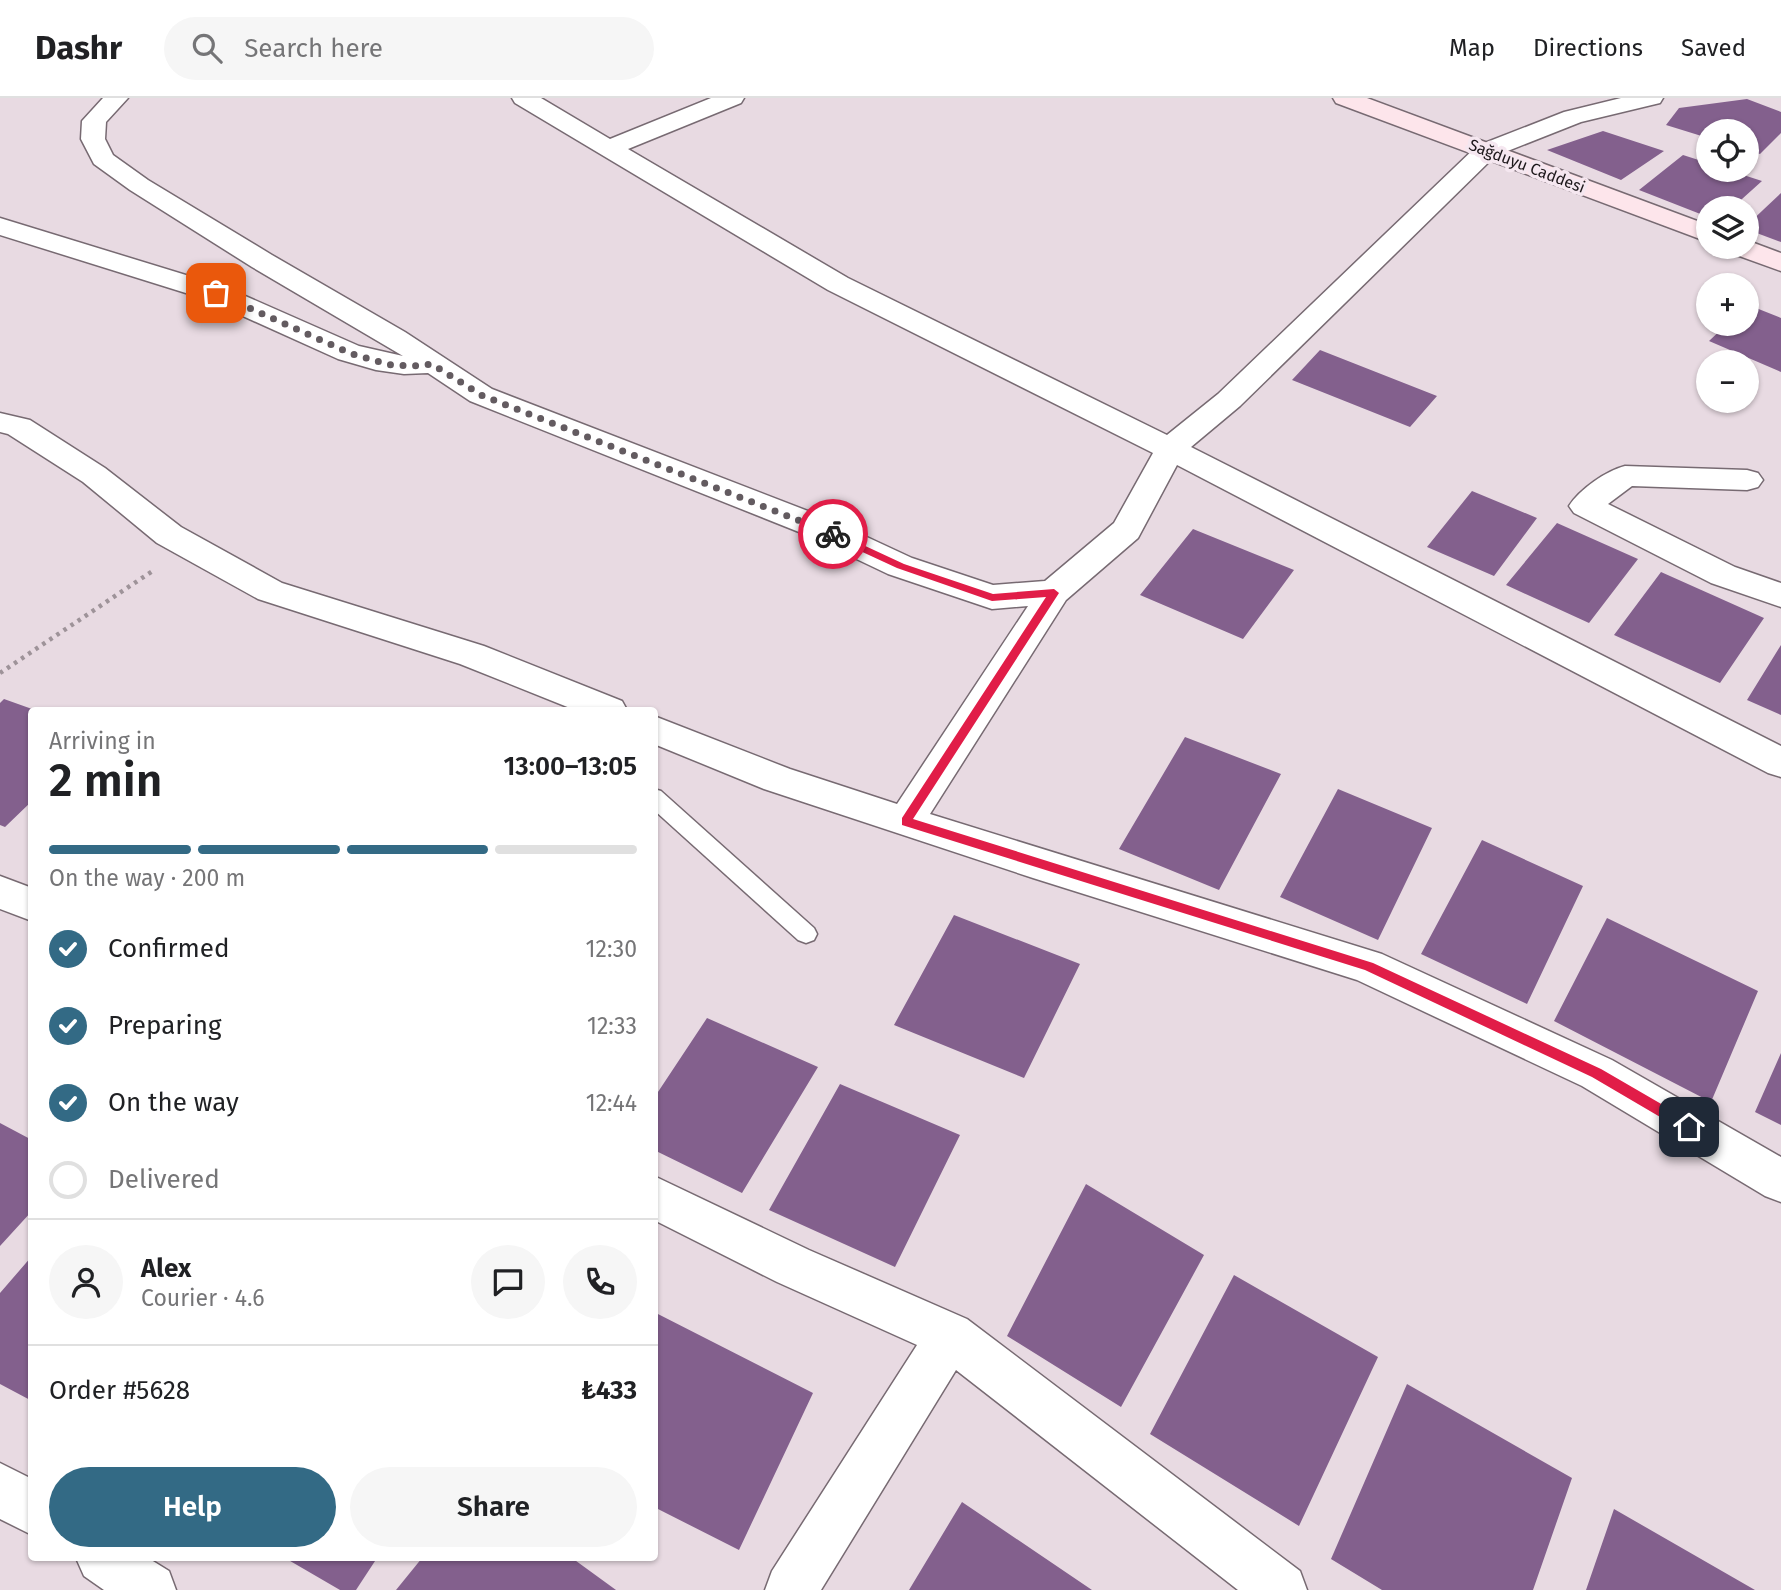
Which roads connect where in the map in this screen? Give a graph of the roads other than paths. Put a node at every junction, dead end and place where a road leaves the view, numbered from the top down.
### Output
1 (116, 98) edge
2 (524, 98) edge
3 (732, 98) edge
4 (1345, 98) edge
5 (1651, 98) edge
6 (610, 148) junction
7 (1486, 151) junction
8 (0, 226) edge
9 (1696, 230) edge
10 (1759, 254) edge
11 (1781, 263) edge
12 (432, 364) junction
13 (0, 422) edge
14 (1170, 449) junction
15 (1747, 481) dead end
16 (1054, 593) junction
17 (1781, 594) edge
18 (581, 704) edge
19 (658, 731) edge
20 (1781, 763) edge
21 (658, 801) edge
22 (906, 821) junction
23 (0, 892) edge
24 (28, 903) edge
25 (806, 934) dead end
26 (1781, 1181) edge
27 (658, 1199) edge
28 (950, 1336) junction
29 (0, 1488) edge
30 (28, 1507) edge
31 (106, 1561) edge
32 (150, 1590) edge
33 (791, 1590) edge
34 (1281, 1590) edge

1 - 12 street
2 - 6 street
3 - 6 street
4 - 7 street, Sağduyu Caddesi
5 - 7 street
6 - 14 street
7 - 9 street, Sağduyu Caddesi
7 - 14 street
8 - 12 street
10 - 11 street
12 - 16 street
13 - 18 street
14 - 16 street
14 - 20 street
15 - 17 street
16 - 22 street
19 - 22 street
21 - 25 lane
22 - 26 street
23 - 24 street
27 - 28 street
28 - 33 street
28 - 34 street
29 - 30 street
31 - 32 street

